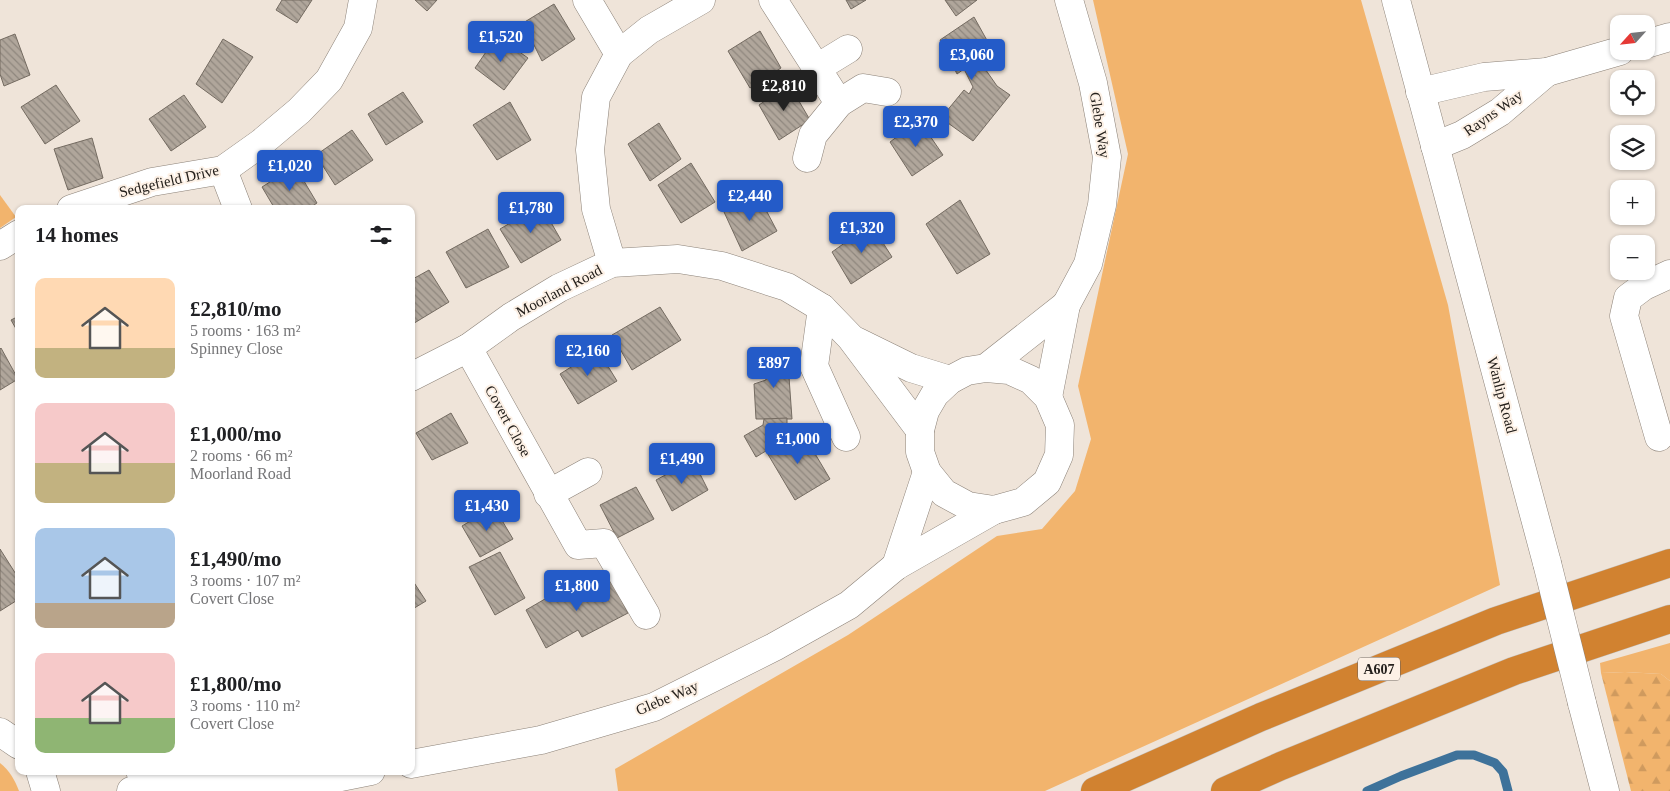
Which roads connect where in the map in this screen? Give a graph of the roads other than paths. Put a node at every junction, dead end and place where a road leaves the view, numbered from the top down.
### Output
1 (363, 0) edge
2 (587, 0) edge
3 (701, 0) edge
4 (773, 0) edge
5 (1069, 0) edge
6 (1396, 0) edge
7 (1670, 37) edge
8 (1655, 41) edge
9 (848, 49) dead end
10 (619, 54) junction
11 (1610, 54) edge
12 (817, 68) junction
13 (1547, 72) junction
14 (887, 92) dead end
15 (1420, 92) junction
16 (839, 103) junction
17 (1435, 146) junction
18 (807, 158) dead end
19 (223, 170) junction
20 (83, 205) edge
21 (236, 205) edge
22 (15, 237) edge
23 (0, 246) edge
24 (612, 263) junction
25 (1670, 274) edge
26 (1066, 305) junction
27 (822, 308) junction
28 (850, 338) junction
29 (468, 348) junction
30 (986, 368) junction
31 (415, 375) edge
32 (950, 380) junction
33 (1048, 397) junction
34 (920, 430) junction
35 (846, 437) dead end
36 (1659, 437) dead end
37 (588, 472) dead end
38 (927, 472) junction
39 (548, 494) junction
40 (994, 510) junction
41 (1670, 563) edge
42 (896, 566) junction
43 (646, 615) dead end
44 (1670, 619) edge
45 (0, 732) edge
46 (15, 742) edge
47 (415, 763) edge
48 (41, 775) edge
49 (162, 775) edge
50 (351, 775) edge
51 (178, 778) junction
52 (46, 791) edge
53 (131, 791) edge
54 (1095, 791) edge
55 (1225, 791) edge
56 (1605, 791) edge

1 - 19 street, Sedgefield Drive
2 - 10 street
3 - 10 street
4 - 12 street
5 - 26 street, Glebe Way
6 - 15 street, Wanlip Road
7 - 8 street
9 - 12 street
10 - 24 street
11 - 13 street, Rayns Way
12 - 16 street
13 - 15 street, Rayns Way
13 - 17 street, Rayns Way
14 - 16 street
15 - 17 street, Wanlip Road
16 - 18 street
17 - 56 street, Wanlip Road, bridge
19 - 20 street, Sedgefield Drive
19 - 21 street
22 - 23 street
24 - 27 street, Moorland Road
24 - 29 street, Moorland Road
25 - 36 street
26 - 30 street, Glebe Way
26 - 33 street, Glebe Way
27 - 28 street, Moorland Road
27 - 35 street
28 - 32 street, Moorland Road
28 - 34 street, Moorland Road
29 - 31 street, Moorland Road
29 - 39 street, Covert Close
30 - 32 street
30 - 33 street
32 - 34 street
33 - 40 street
34 - 38 street
37 - 39 street
38 - 40 street
38 - 42 street
39 - 43 street, Covert Close
40 - 42 street, Glebe Way
41 - 54 highway, A607
42 - 47 street, Glebe Way
44 - 55 highway
45 - 46 street
48 - 52 street
49 - 51 street
50 - 51 street
51 - 53 street

